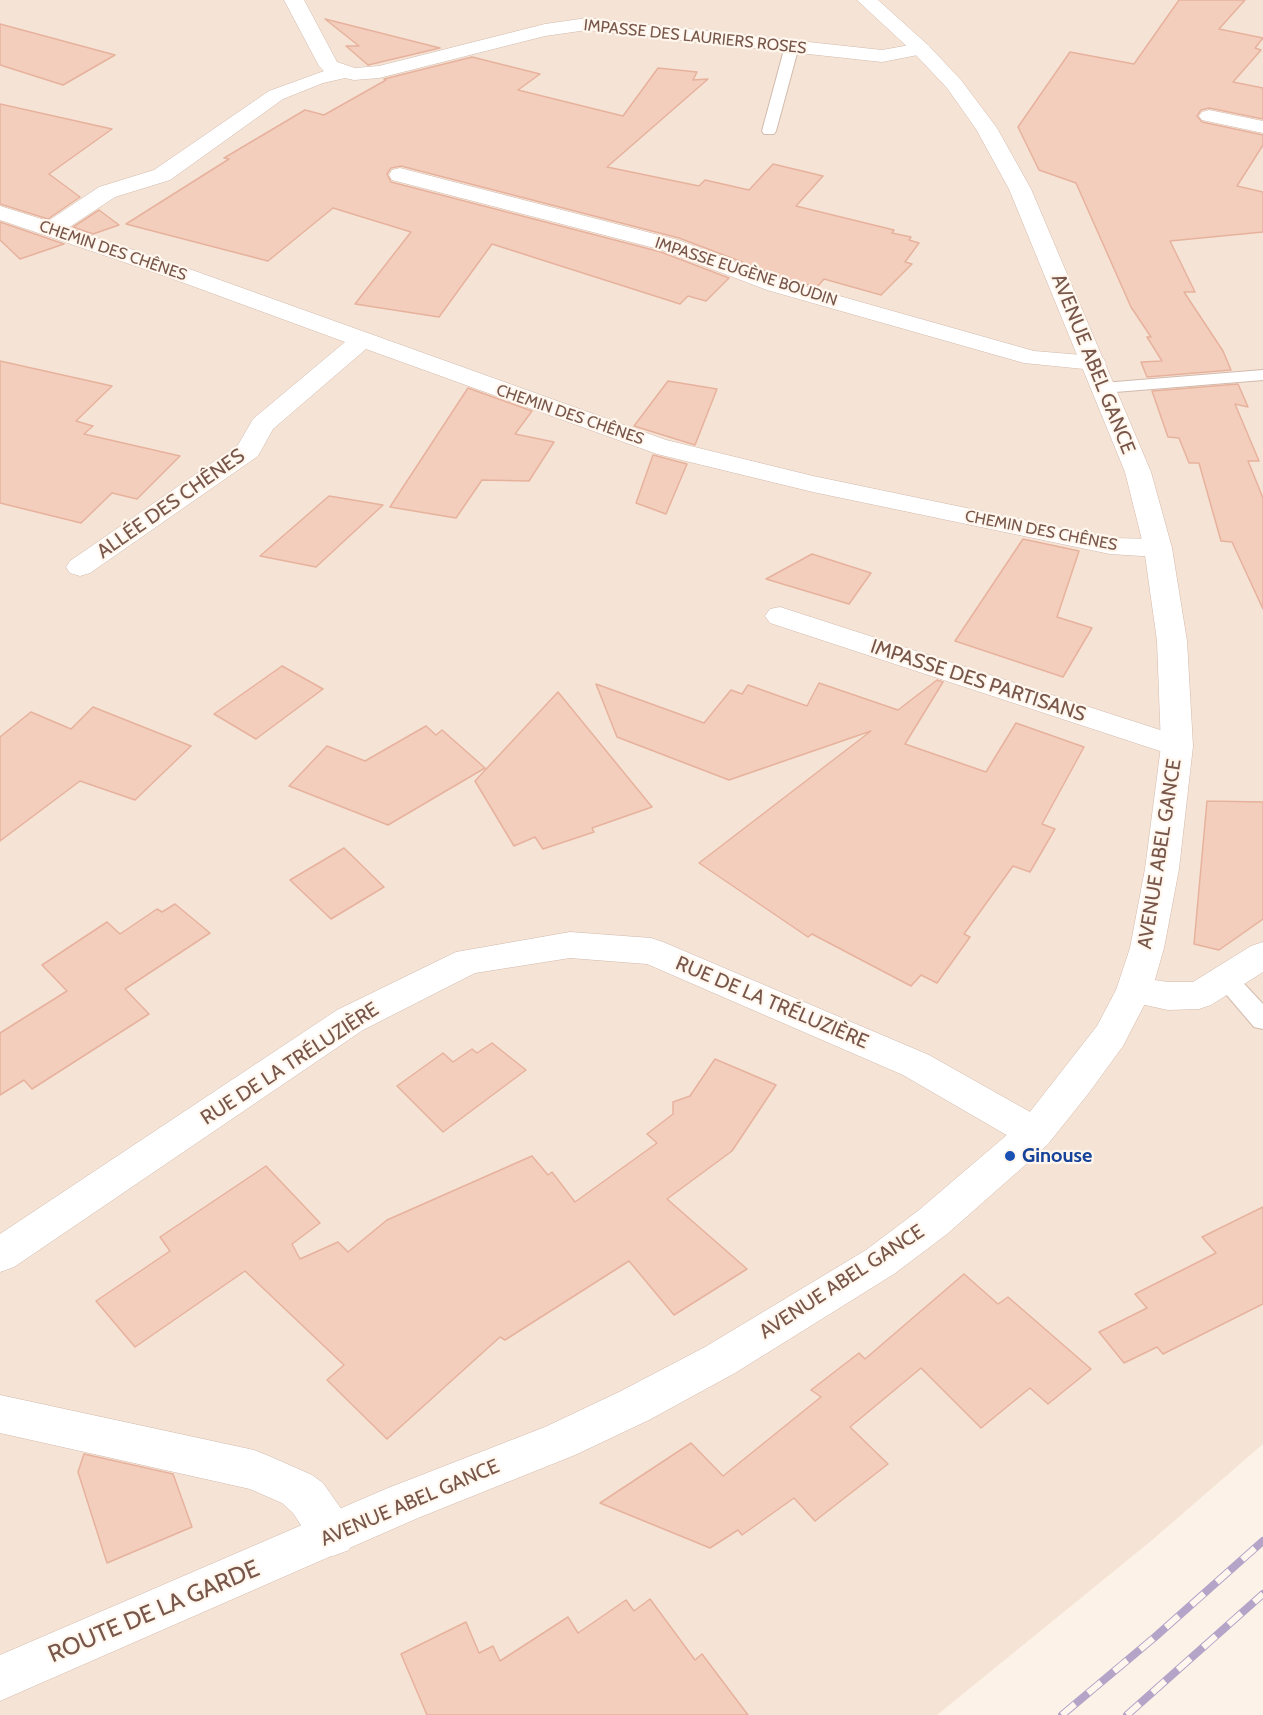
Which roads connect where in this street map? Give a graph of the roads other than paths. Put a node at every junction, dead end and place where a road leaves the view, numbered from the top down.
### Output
1 (294, 0) edge
2 (867, 0) edge
3 (792, 46) junction
4 (921, 49) junction
5 (347, 71) junction
6 (1209, 116) dead end
7 (1263, 127) edge
8 (769, 131) dead end
9 (400, 175) dead end
10 (0, 213) edge
11 (50, 230) junction
12 (362, 340) junction
13 (1098, 375) junction
14 (1263, 375) edge
15 (1158, 548) junction
16 (80, 567) dead end
17 (780, 616) dead end
18 (1177, 746) junction
19 (1263, 955) edge
20 (1227, 980) junction
21 (1134, 990) junction
22 (1263, 1020) edge
23 (1035, 1133) junction
24 (0, 1255) edge
25 (0, 1414) edge
26 (320, 1540) junction
27 (0, 1678) edge

1 - 5 street
2 - 4 street, AVENUE ABEL GANCE
3 - 4 street, IMPASSE DES LAURIERS ROSES
3 - 5 street, IMPASSE DES LAURIERS ROSES
3 - 8 lane
4 - 13 street, AVENUE ABEL GANCE
5 - 11 street, IMPASSE DES LAURIERS ROSES
6 - 7 street
9 - 13 street, IMPASSE EUGÈNE BOUDIN
10 - 11 street, CHEMIN DES CHÊNES
11 - 12 street, CHEMIN DES CHÊNES
12 - 15 street, CHEMIN DES CHÊNES
12 - 16 street, ALLÉE DES CHÊNES
13 - 14 lane
13 - 15 street, AVENUE ABEL GANCE
15 - 18 street, AVENUE ABEL GANCE
17 - 18 street, IMPASSE DES PARTISANS
18 - 21 street, AVENUE ABEL GANCE
19 - 20 street
20 - 21 street
20 - 22 lane
21 - 23 street, AVENUE ABEL GANCE
23 - 24 street, RUE DE LA TRÉLUZIÈRE
23 - 26 street, AVENUE ABEL GANCE
25 - 26 street
26 - 27 street, ROUTE DE LA GARDE

